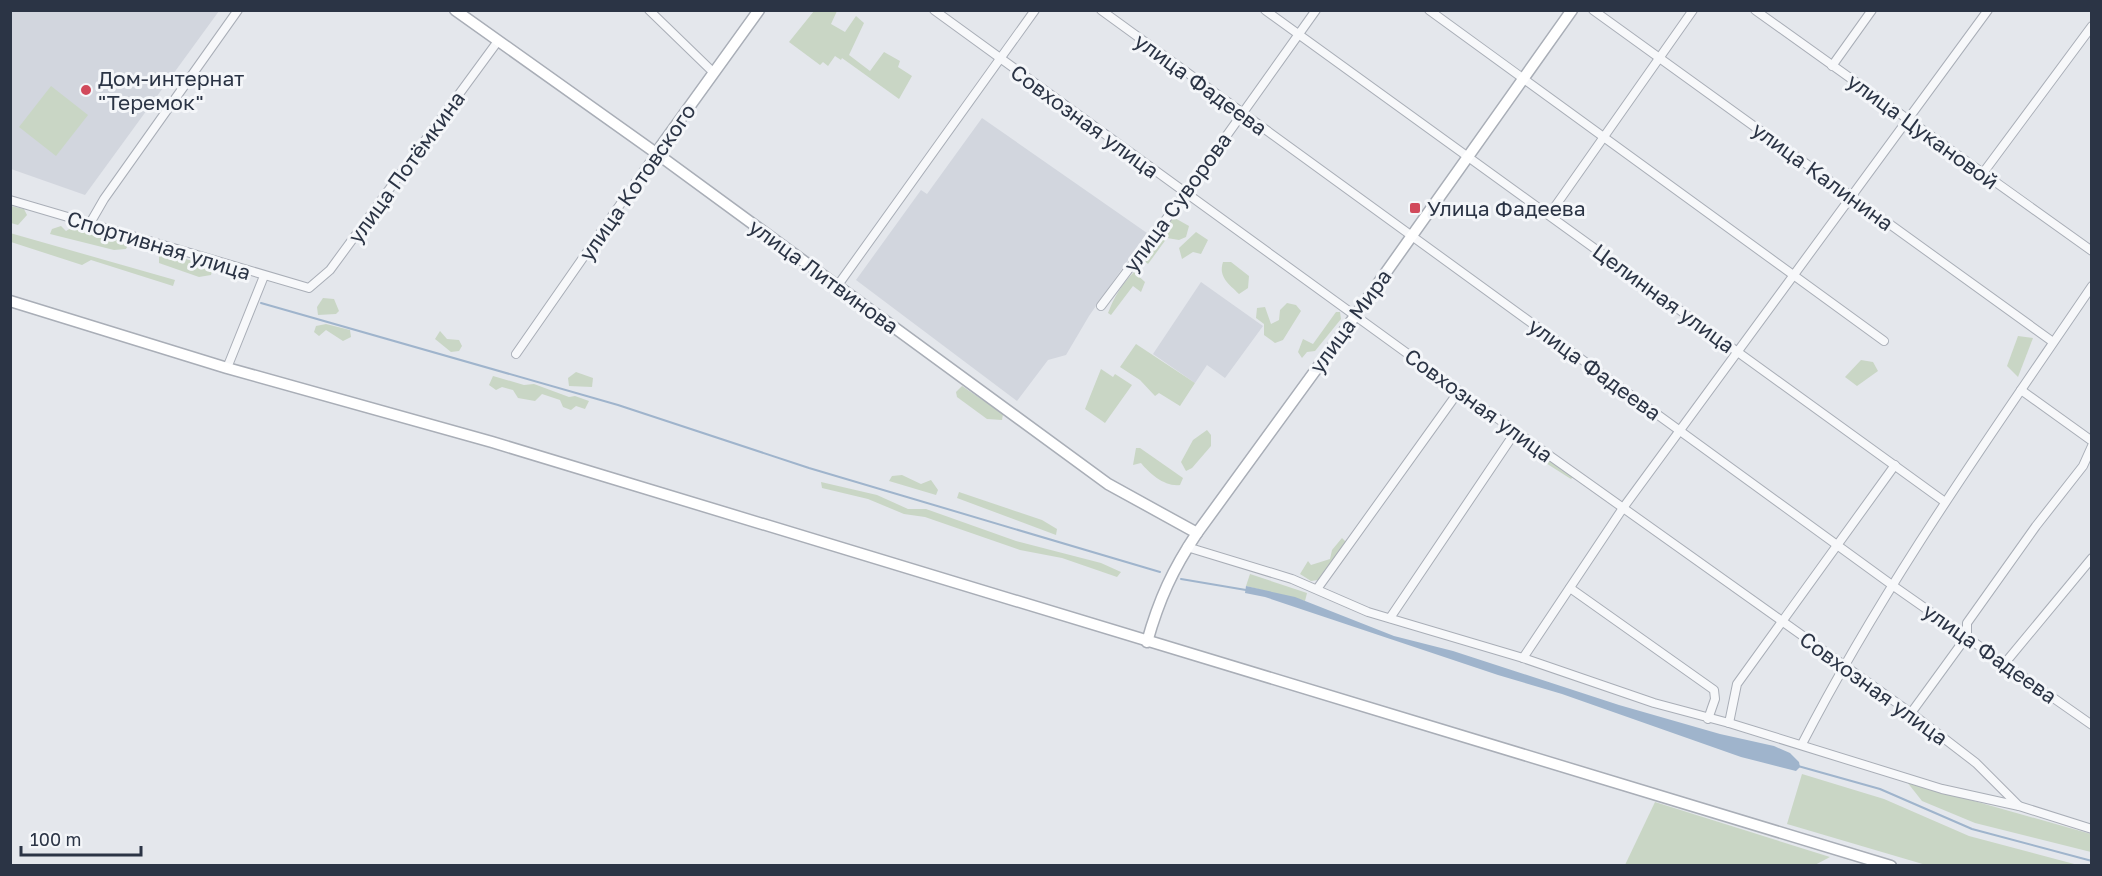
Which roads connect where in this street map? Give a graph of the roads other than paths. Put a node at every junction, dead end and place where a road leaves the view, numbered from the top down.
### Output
1 (238, 10) edge
2 (455, 10) edge
3 (649, 10) edge
4 (759, 10) edge
5 (934, 10) edge
6 (1035, 10) edge
7 (1101, 10) edge
8 (1265, 10) edge
9 (1316, 10) edge
10 (1429, 10) edge
11 (1572, 10) edge
12 (1593, 10) edge
13 (1693, 10) edge
14 (1755, 10) edge
15 (1872, 10) edge
16 (1988, 10) edge
17 (2091, 26) edge
18 (1298, 35) junction
19 (498, 41) junction
20 (1660, 58) junction
21 (1000, 59) junction
22 (1832, 66) junction
23 (714, 73) junction
24 (1524, 78) junction
25 (1242, 114) junction
26 (1907, 119) junction
27 (1604, 137) junction
28 (657, 153) junction
29 (1468, 156) junction
30 (1983, 173) junction
31 (1185, 194) junction
32 (1851, 196) junction
33 (10, 200) edge
34 (1549, 215) junction
35 (89, 225) junction
36 (1411, 235) junction
37 (2091, 251) edge
38 (1792, 275) junction
39 (264, 276) junction
40 (838, 285) junction
41 (2091, 286) edge
42 (309, 288) joint
43 (10, 301) edge
44 (1101, 306) dead end
45 (1355, 316) junction
46 (1884, 341) dead end
47 (2053, 342) junction
48 (1737, 351) junction
49 (516, 354) dead end
50 (227, 368) junction
51 (2021, 390) junction
52 (1459, 391) junction
53 (1515, 431) junction
54 (1679, 431) junction
55 (2091, 441) edge
56 (2091, 446) edge
57 (1895, 465) junction
58 (1945, 502) junction
59 (1623, 508) junction
60 (1197, 533) junction
61 (1838, 545) junction
62 (1187, 548) junction
63 (2091, 558) edge
64 (1892, 585) junction
65 (1570, 588) junction
66 (1317, 589) junction
67 (1390, 618) junction
68 (1782, 622) junction
69 (1967, 636) junction
70 (1147, 642) junction
71 (1523, 658) junction
72 (2005, 663) junction
73 (1842, 666) junction
74 (1911, 713) junction
75 (1708, 719) junction
76 (1729, 723) junction
77 (2091, 725) edge
78 (1802, 744) junction
79 (2019, 806) junction
80 (2091, 829) edge
81 (1891, 866) edge

1 - 35 street
2 - 19 main road, улица Литвинова
3 - 23 street
4 - 23 main road, улица Котовского
5 - 21 street, Совхозная улица
6 - 21 street
7 - 25 street, улица Фадеева
8 - 18 street, Целинная улица
9 - 18 street, улица Суворова
10 - 24 street
11 - 24 main road, улица Мира
12 - 20 street, улица Калинина
13 - 20 street
14 - 22 street, улица Цукановой
15 - 22 street
16 - 26 street
17 - 30 street
18 - 25 street, улица Суворова
18 - 29 street, Целинная улица
19 - 28 main road, улица Литвинова
19 - 42 street, улица Потёмкина
20 - 27 street
20 - 32 street, улица Калинина
21 - 31 street, Совхозная улица
21 - 40 street
22 - 26 street, улица Цукановой
23 - 28 main road, улица Котовского
24 - 27 street
24 - 29 main road, улица Мира
25 - 31 street, улица Суворова
25 - 36 street, улица Фадеева
26 - 30 street, улица Цукановой
26 - 32 street
27 - 34 street
27 - 38 street
28 - 40 main road, улица Литвинова
28 - 49 street, улица Котовского
29 - 34 street, Целинная улица
29 - 36 main road, улица Мира
30 - 37 street, улица Цукановой
31 - 44 street, улица Суворова
31 - 45 street, Совхозная улица
32 - 38 street
32 - 47 street, улица Калинина
33 - 35 street, Спортивная улица
34 - 48 street, Целинная улица
35 - 39 street, Спортивная улица
36 - 45 main road, улица Мира
36 - 54 street, улица Фадеева
38 - 46 street
38 - 48 street
39 - 42 street, Спортивная улица
39 - 50 street
40 - 60 main road, улица Литвинова
41 - 47 street
43 - 50 main road
45 - 52 street, Совхозная улица
45 - 60 main road, улица Мира
47 - 51 street
48 - 54 street
48 - 57 street, Целинная улица
50 - 70 main road
51 - 55 street
51 - 58 street
52 - 53 street, Совхозная улица
52 - 66 street
53 - 59 street, Совхозная улица
53 - 67 street
54 - 59 street
54 - 61 street, улица Фадеева
56 - 69 street
57 - 58 street, Целинная улица
57 - 61 street
58 - 64 street
59 - 65 street
59 - 68 street, Совхозная улица
60 - 62 main road, улица Мира
61 - 64 street, улица Фадеева
61 - 68 street
62 - 66 street
62 - 70 main road, улица Мира
63 - 72 street
64 - 69 street, улица Фадеева
64 - 73 street
65 - 71 street
65 - 75 street
66 - 67 street
67 - 71 street
68 - 73 street, Совхозная улица
68 - 76 street
69 - 72 street, улица Фадеева
69 - 74 street
70 - 81 main road
71 - 75 street
72 - 77 street, улица Фадеева
73 - 74 street, Совхозная улица
73 - 78 street
74 - 79 street, Совхозная улица
75 - 76 street
76 - 78 street
78 - 79 street
79 - 80 street

